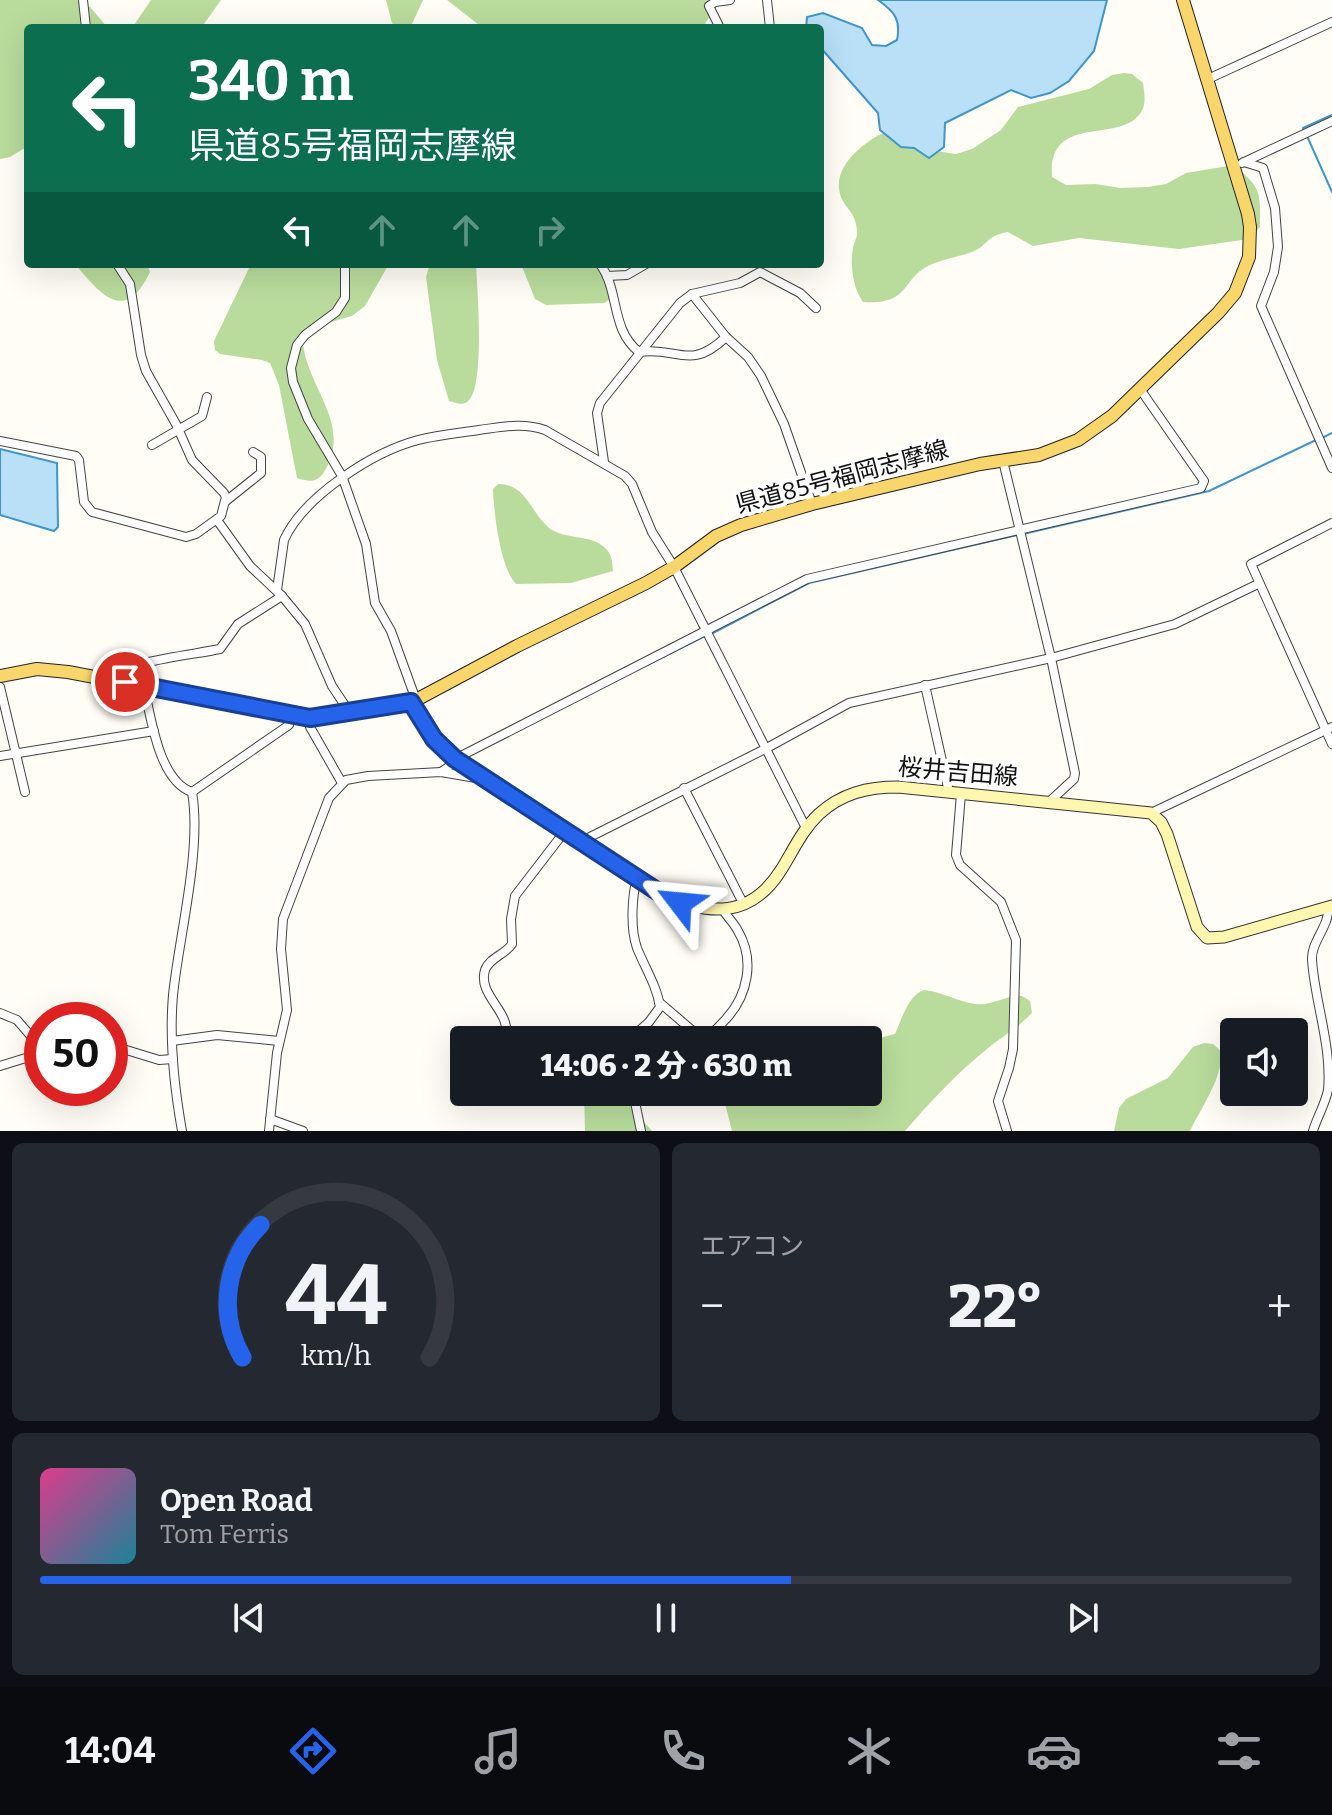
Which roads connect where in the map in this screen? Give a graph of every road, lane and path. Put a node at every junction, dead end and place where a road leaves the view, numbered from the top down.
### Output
1 (83, 0) edge
2 (730, 0) edge
3 (767, 0) edge
4 (1183, 0) edge
5 (1332, 22) edge
6 (86, 24) edge
7 (718, 24) edge
8 (770, 24) edge
9 (1208, 79) junction
10 (1332, 121) edge
11 (1239, 164) junction
12 (120, 268) edge
13 (345, 268) edge
14 (602, 268) edge
15 (639, 268) edge
16 (607, 276) junction
17 (692, 294) junction
18 (816, 308) dead end
19 (726, 337) junction
20 (639, 352) junction
21 (1140, 389) junction
22 (207, 397) dead end
23 (180, 431) junction
24 (0, 441) edge
25 (152, 445) dead end
26 (253, 452) dead end
27 (1003, 461) junction
28 (604, 462) junction
29 (1332, 468) edge
30 (342, 476) junction
31 (226, 501) junction
32 (812, 504) junction
33 (217, 520) junction
34 (1332, 523) edge
35 (1020, 530) junction
36 (674, 567) junction
37 (1258, 584) junction
38 (280, 593) junction
39 (705, 631) junction
40 (1051, 658) junction
41 (0, 676) edge
42 (107, 678) junction
43 (925, 685) junction
44 (0, 687) edge
45 (144, 687) junction
46 (414, 701) junction
47 (350, 713) junction
48 (291, 716) junction
49 (310, 718) junction
50 (1329, 728) edge
51 (154, 731) junction
52 (1332, 744) edge
53 (765, 749) junction
54 (16, 752) junction
55 (0, 756) edge
56 (455, 759) junction
57 (441, 772) junction
58 (483, 779) junction
59 (342, 783) junction
60 (684, 788) junction
61 (25, 792) dead end
62 (192, 792) junction
63 (955, 793) junction
64 (1049, 802) junction
65 (1151, 813) junction
66 (806, 828) junction
67 (565, 831) junction
68 (582, 841) junction
69 (637, 877) junction
70 (744, 905) junction
71 (1330, 907) edge
72 (723, 910) junction
73 (659, 1002) junction
74 (0, 1013) edge
75 (507, 1026) edge
76 (644, 1026) edge
77 (24, 1029) edge
78 (172, 1041) junction
79 (279, 1041) junction
80 (128, 1051) edge
81 (24, 1057) edge
82 (173, 1059) junction
83 (0, 1066) edge
84 (636, 1106) edge
85 (270, 1119) junction
86 (182, 1131) edge
87 (269, 1131) edge
88 (303, 1131) edge
89 (641, 1131) edge
90 (1007, 1131) edge
91 (1313, 1131) edge

1 - 6 street
2 - 7 street
3 - 8 street
4 - 9 main road, 県道85号福岡志摩線
5 - 9 street
9 - 11 main road, 県道85号福岡志摩線
10 - 11 street
11 - 21 main road, 県道85号福岡志摩線
11 - 29 street
12 - 23 street
13 - 30 street
14 - 16 street
15 - 16 street
16 - 20 street
17 - 18 street
17 - 19 street
17 - 20 street
19 - 20 street
19 - 32 street
20 - 28 street
21 - 27 main road, 県道85号福岡志摩線
21 - 35 street
22 - 23 street
23 - 25 street
23 - 31 street
24 - 33 street
26 - 31 street
27 - 32 main road, 県道85号福岡志摩線
27 - 35 street
28 - 30 street
28 - 36 street
30 - 38 street
30 - 46 street
31 - 33 street
32 - 36 main road, 県道85号福岡志摩線
33 - 38 street
34 - 37 street
35 - 39 street
35 - 40 street
36 - 39 street
36 - 46 main road, 県道85号福岡志摩線
37 - 40 street
37 - 50 street
38 - 42 street
38 - 47 street
39 - 53 street
39 - 56 street
40 - 43 street
40 - 64 street
41 - 42 main road, 県道85号福岡志摩線
42 - 45 main road, 県道85号福岡志摩線
43 - 53 street
43 - 63 street
44 - 54 street
45 - 48 main road, 県道85号福岡志摩線
45 - 51 street
46 - 47 main road, 県道85号福岡志摩線
46 - 56 main road, 桜井吉田線
47 - 49 main road, 県道85号福岡志摩線
48 - 49 main road, 県道85号福岡志摩線
48 - 62 street
49 - 59 street
50 - 52 street
50 - 65 street
51 - 54 street
51 - 62 street
53 - 60 street
53 - 66 street
54 - 55 street
54 - 61 street
56 - 57 street
56 - 58 main road, 桜井吉田線
57 - 58 street, 桜井吉田線
57 - 59 street, 桜井吉田線
58 - 67 main road, 桜井吉田線
59 - 79 street
60 - 68 street
60 - 70 street
62 - 78 street
63 - 64 main road, 桜井吉田線
63 - 66 main road, 桜井吉田線
63 - 90 street
64 - 65 main road, 桜井吉田線
65 - 71 main road
66 - 70 main road, 桜井吉田線
67 - 68 main road, 桜井吉田線
67 - 75 street
68 - 69 main road, 桜井吉田線
69 - 72 main road, 桜井吉田線
69 - 73 street
70 - 72 main road, 桜井吉田線
71 - 91 street
72 - 73 street
73 - 76 street
74 - 77 street
78 - 79 street
78 - 82 street
79 - 85 street
80 - 82 street
81 - 83 street
82 - 86 street
84 - 89 street
85 - 87 street
85 - 88 street

